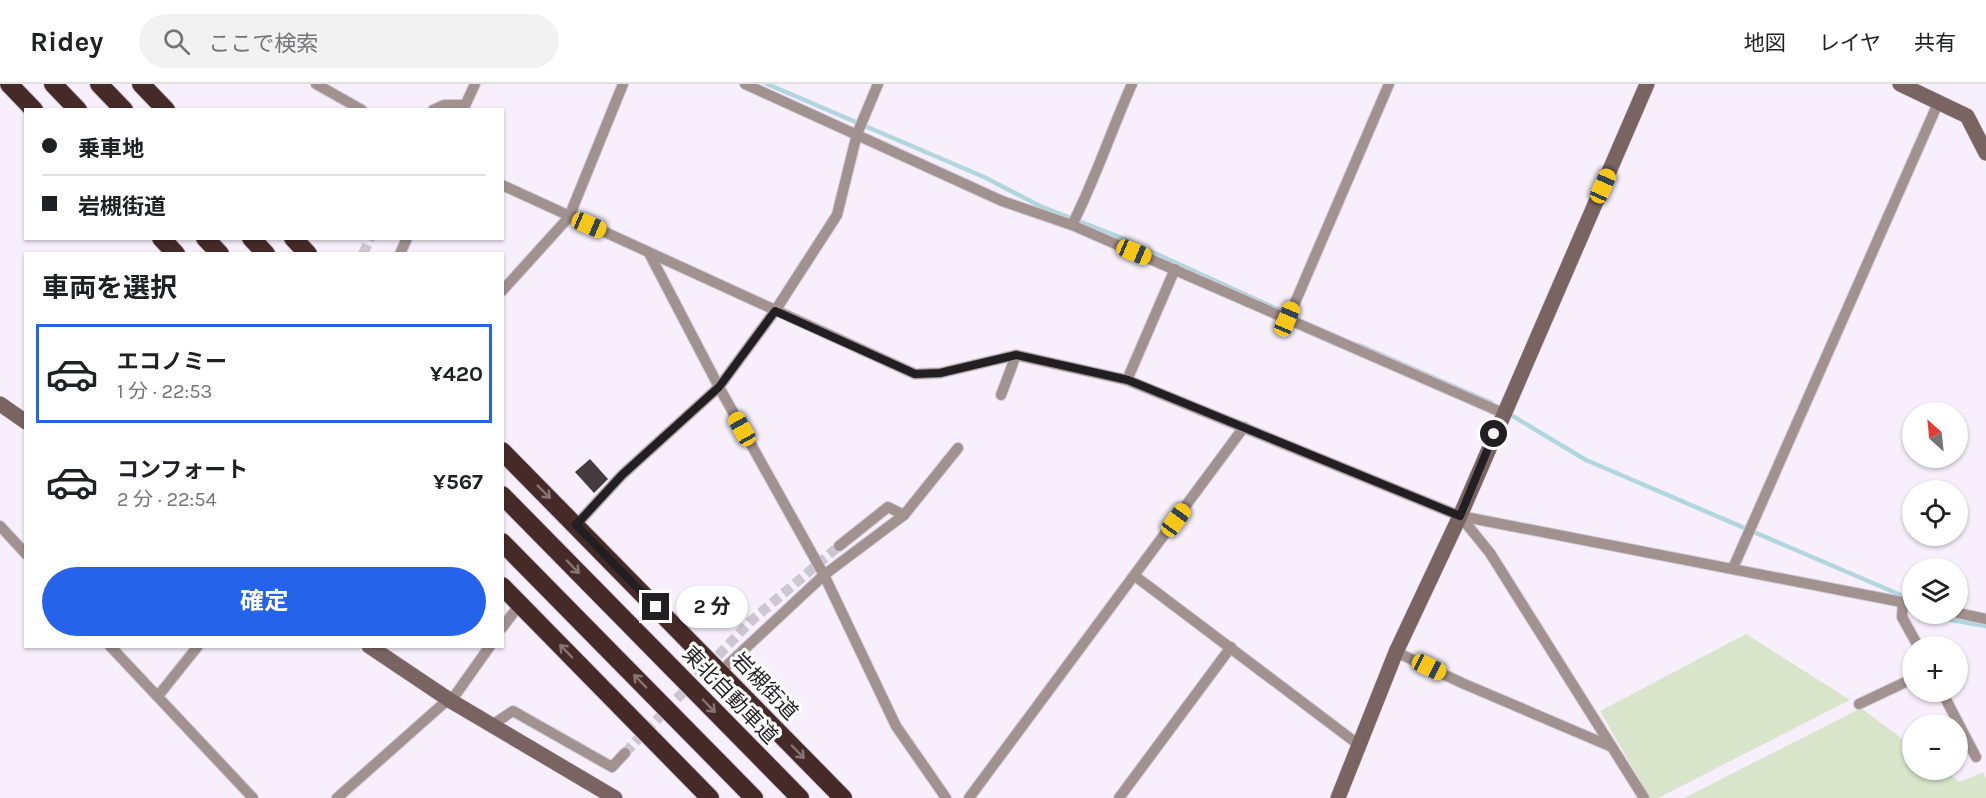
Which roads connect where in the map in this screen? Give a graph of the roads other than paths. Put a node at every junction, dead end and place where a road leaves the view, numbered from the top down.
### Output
1 (9, 84) edge
2 (53, 84) edge
3 (99, 84) edge
4 (141, 84) edge
5 (316, 84) edge
6 (475, 84) edge
7 (623, 84) edge
8 (745, 84) edge
9 (878, 84) edge
10 (1132, 84) edge
11 (1389, 84) edge
12 (1647, 84) edge
13 (1900, 84) edge
14 (1939, 101) junction
15 (464, 107) edge
16 (32, 108) edge
17 (76, 108) edge
18 (122, 108) edge
19 (164, 108) edge
20 (359, 108) edge
21 (437, 108) edge
22 (857, 134) junction
23 (1986, 153) edge
24 (504, 186) edge
25 (568, 217) junction
26 (1072, 225) junction
27 (164, 240) edge
28 (207, 240) edge
29 (254, 240) edge
30 (295, 240) edge
31 (174, 252) edge
32 (218, 252) edge
33 (264, 252) edge
34 (306, 252) edge
35 (650, 255) junction
36 (1175, 270) junction
37 (504, 289) edge
38 (775, 311) junction
39 (1287, 319) junction
40 (1016, 355) junction
41 (1128, 380) junction
42 (719, 387) junction
43 (1001, 394) dead end
44 (0, 404) edge
45 (1503, 413) junction
46 (24, 421) edge
47 (1244, 427) junction
48 (958, 447) dead end
49 (504, 453) edge
50 (504, 497) edge
51 (904, 515) junction
52 (1460, 516) junction
53 (576, 525) junction
54 (0, 526) edge
55 (504, 544) edge
56 (839, 546) tunnel mouth
57 (24, 552) edge
58 (1733, 568) junction
59 (824, 575) junction
60 (1135, 576) junction
61 (504, 588) edge
62 (1902, 602) edge
63 (520, 604) junction
64 (1968, 615) edge
65 (1986, 619) edge
66 (504, 625) edge
67 (1231, 647) junction
68 (112, 648) edge
69 (196, 648) edge
70 (372, 648) edge
71 (489, 648) edge
72 (1396, 651) junction
73 (720, 672) junction
74 (1902, 684) edge
75 (158, 696) junction
76 (451, 701) junction
77 (1947, 702) edge
78 (1859, 704) dead end
79 (492, 725) junction
80 (1359, 745) junction
81 (1612, 747) junction
82 (626, 753) tunnel mouth
83 (1976, 757) dead end
84 (610, 797) edge
85 (254, 798) edge
86 (337, 798) edge
87 (710, 798) edge
88 (754, 798) edge
89 (800, 798) edge
90 (843, 798) edge
91 (946, 798) edge
92 (969, 798) edge
93 (1119, 798) edge
94 (1338, 798) edge
95 (1644, 798) edge

1 - 16 highway
2 - 17 highway
3 - 18 highway
4 - 19 highway
5 - 20 street
6 - 15 street
7 - 25 street
8 - 22 street
9 - 22 street
10 - 26 street
11 - 39 street
12 - 45 street
13 - 14 street
14 - 23 street
14 - 58 street
15 - 21 street
22 - 26 street
22 - 38 street
24 - 25 street
25 - 35 street
25 - 37 street
26 - 36 street
27 - 31 highway
28 - 32 highway
29 - 33 highway
30 - 34 highway
35 - 38 street
35 - 42 street
36 - 39 street
36 - 41 street
38 - 40 street
38 - 42 street
39 - 45 street
40 - 41 street
40 - 43 street
41 - 47 street
42 - 53 street
42 - 59 street
44 - 46 street
45 - 52 street
47 - 52 street
47 - 60 street
48 - 51 street
49 -> 53 highway, 岩槻街道
50 -> 89 highway, 東北自動車道
51 - 56 street
51 - 59 street
52 - 58 street
52 - 72 street
52 - 81 street
53 - 73 highway, 岩槻街道
54 - 57 street
88 -> 55 highway
58 - 62 street
59 - 73 street
59 - 91 street
60 - 67 street
60 - 92 street
61 - 63 highway
63 - 66 street
87 -> 63 highway
64 - 65 street
67 - 80 street
67 - 93 street
68 - 75 street
69 - 75 street
70 - 76 street
71 - 76 street
72 - 80 street
72 - 81 street
73 -> 90 highway, 岩槻街道
74 - 78 street
75 - 85 street
76 - 79 street
76 - 86 street
77 - 83 street
79 - 82 street
79 - 84 street
80 - 94 street
81 - 95 street

